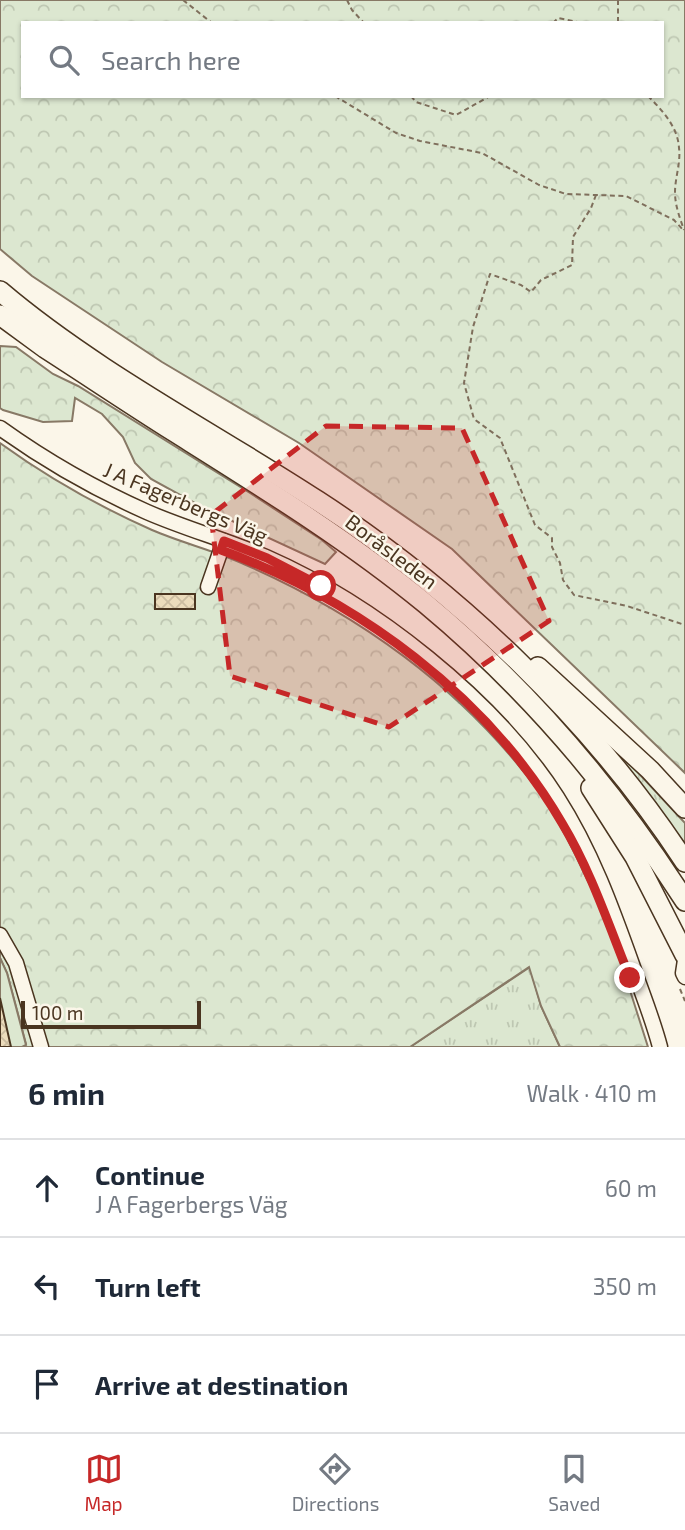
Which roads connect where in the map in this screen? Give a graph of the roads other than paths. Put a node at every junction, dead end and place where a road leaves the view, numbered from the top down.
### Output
1 (0, 291) edge
2 (0, 315) edge
3 (0, 428) edge
4 (224, 541) junction
5 (208, 587) dead end
6 (438, 590) junction
7 (544, 716) junction
8 (685, 808) edge
9 (685, 862) edge
10 (685, 901) edge
11 (0, 935) edge
12 (685, 958) edge
13 (685, 977) edge
14 (41, 1047) edge
15 (660, 1047) edge

1 - 6 highway, Boråsleden
2 - 7 highway, Boråsleden
3 - 4 street, J A Fagerbergs Väg
4 - 5 street
4 - 15 street, J A Fagerbergs Väg
6 - 8 highway
6 - 9 highway, Boråsleden
7 - 10 highway, Boråsleden
7 - 12 highway
11 - 14 street
12 - 13 street

